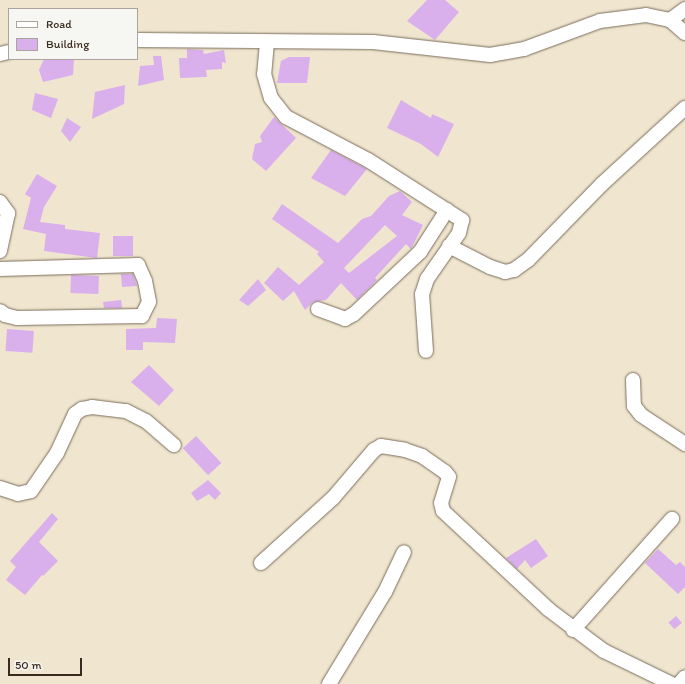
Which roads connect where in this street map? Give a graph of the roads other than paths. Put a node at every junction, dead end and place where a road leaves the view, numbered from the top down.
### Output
1 (685, 9) edge
2 (670, 20) junction
3 (685, 33) edge
4 (138, 40) edge
5 (267, 42) junction
6 (685, 108) edge
7 (0, 202) edge
8 (447, 210) junction
9 (449, 246) junction
10 (0, 252) edge
11 (0, 269) edge
12 (318, 309) dead end
13 (0, 311) edge
14 (426, 350) dead end
15 (633, 380) dead end
16 (685, 444) edge
17 (174, 445) dead end
18 (0, 488) edge
19 (672, 519) dead end
20 (404, 552) dead end
21 (261, 563) dead end
22 (574, 630) junction
23 (685, 677) edge
24 (329, 684) edge
25 (672, 684) edge
26 (679, 684) edge

1 - 2 street
2 - 3 street
2 - 5 street
4 - 5 street
5 - 8 street
6 - 9 street
7 - 10 street
8 - 9 street
8 - 12 street
9 - 14 street
11 - 13 street
15 - 16 street
17 - 18 street
19 - 22 street
20 - 24 street
21 - 22 street
22 - 25 street
23 - 26 street

